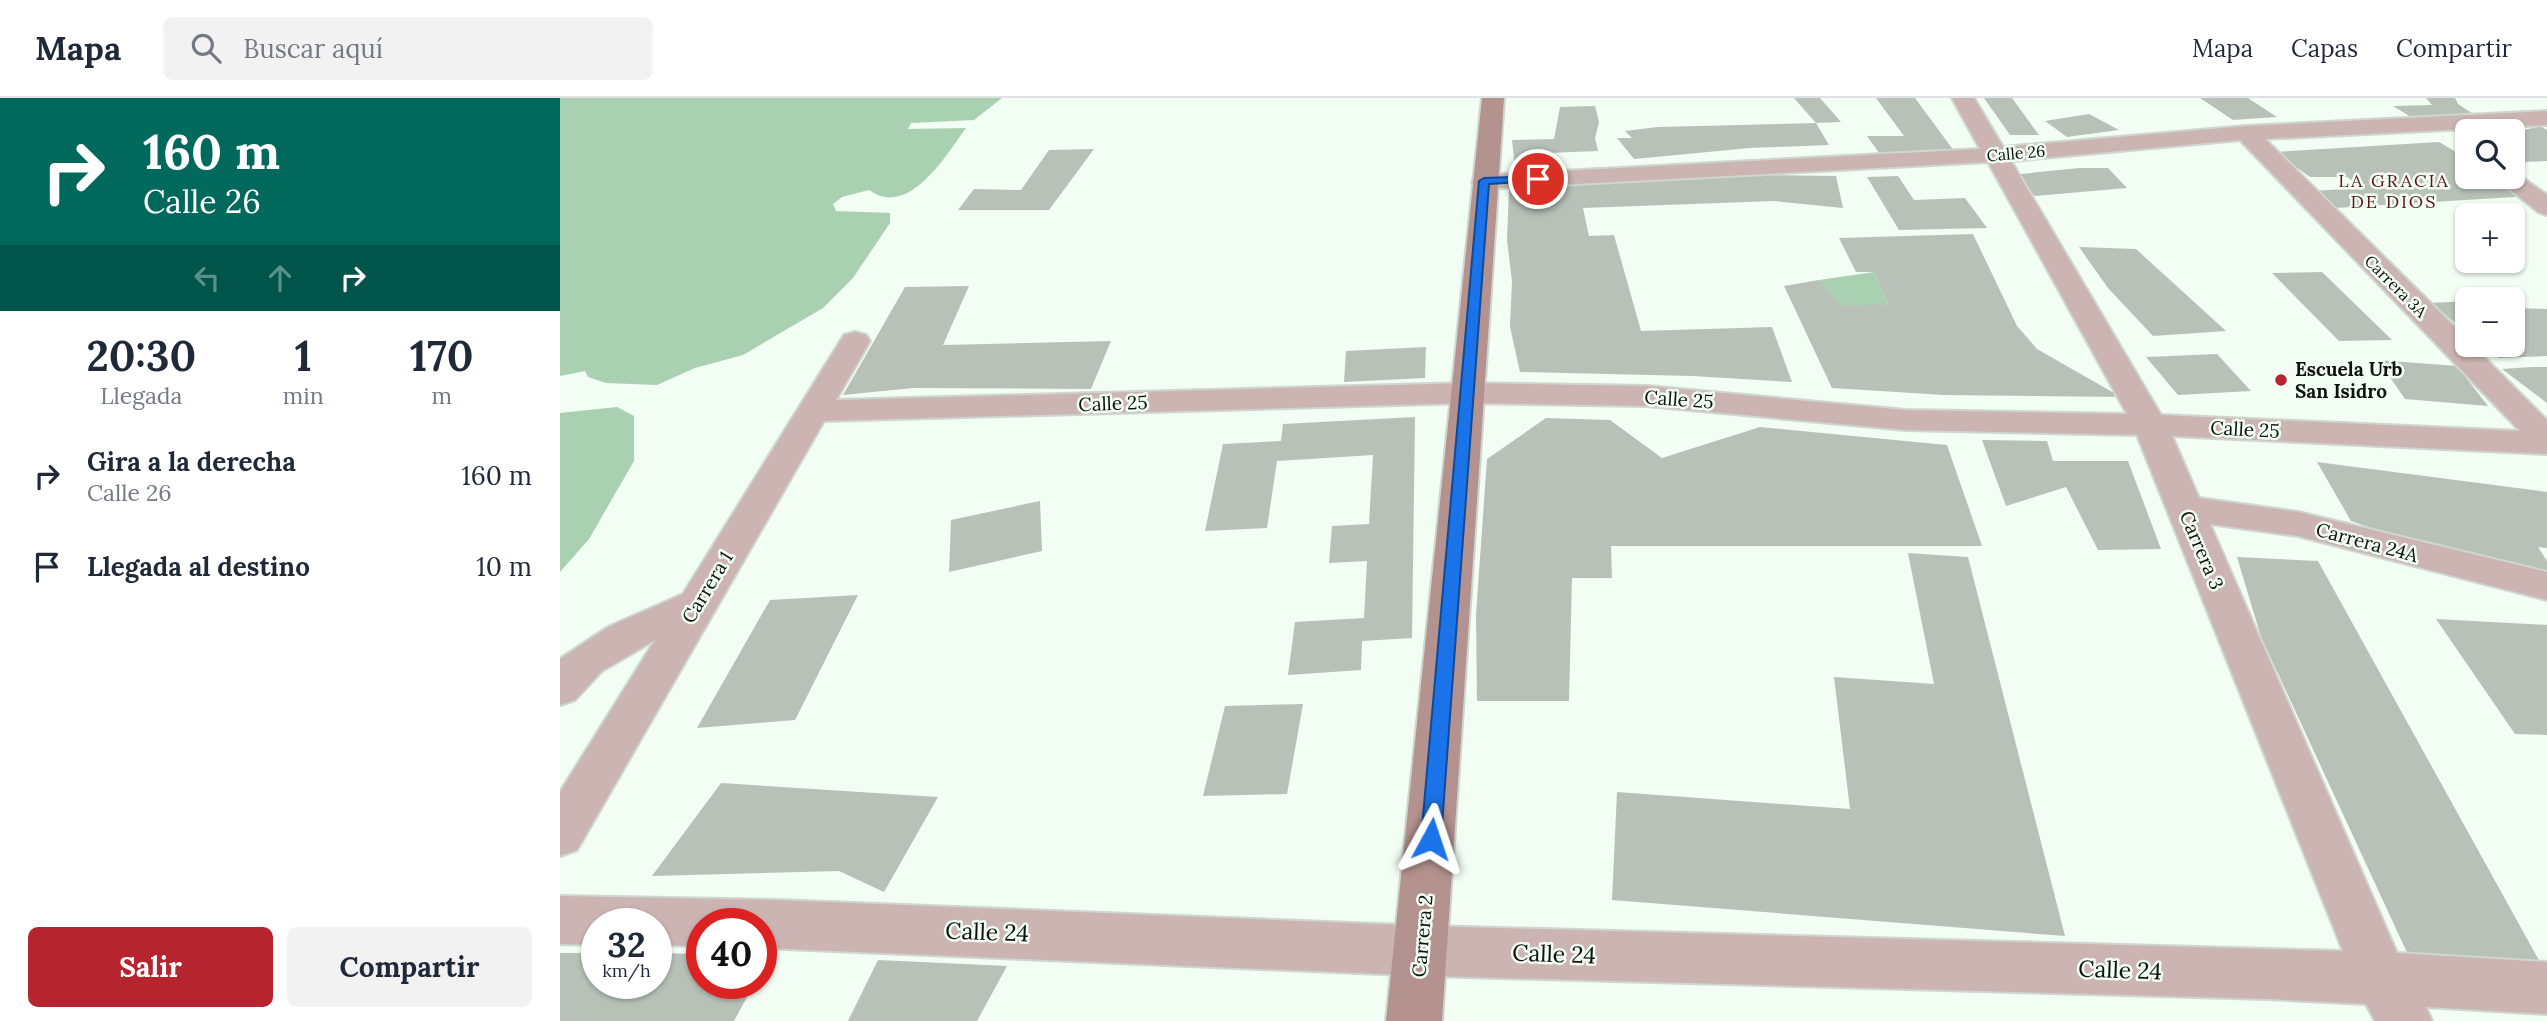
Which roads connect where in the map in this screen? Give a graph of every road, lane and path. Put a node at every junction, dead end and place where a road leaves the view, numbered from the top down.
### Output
1 (1493, 98) edge
2 (1963, 98) edge
3 (2497, 98) edge
4 (2547, 118) edge
5 (2513, 119) joint
6 (2455, 124) edge
7 (2437, 125) junction
8 (2246, 133) junction
9 (2455, 138) edge
10 (1993, 155) junction
11 (1484, 181) junction
12 (2522, 189) edge
13 (2547, 207) edge
14 (855, 341) dead end
15 (1469, 393) junction
16 (811, 411) junction
17 (2150, 425) junction
18 (2547, 441) edge
19 (2185, 508) junction
20 (2547, 586) edge
21 (697, 604) junction
22 (560, 688) edge
23 (560, 835) edge
24 (560, 920) edge
25 (1421, 950) junction
26 (2547, 988) edge
27 (2393, 999) edge
28 (1414, 1021) edge

1 - 11 street, Carrera 2
2 - 10 street, Carrera 3
3 - 5 street
4 - 5 street, Calle 26
6 - 7 street, Calle 26
7 - 8 street, Calle 26
7 - 9 street
8 - 10 street, Calle 26
8 - 18 street, Carrera 3A
10 - 11 street, Calle 26
10 - 17 street, Carrera 3
11 - 15 street, Carrera 2
12 - 13 street
14 - 16 street, Carrera 1
15 - 16 street, Calle 25
15 - 17 street, Calle 25
15 - 25 street, Carrera 2
16 - 21 street, Carrera 1
17 - 18 street, Calle 25
17 - 19 street, Carrera 3
19 - 20 street, Carrera 24A
19 - 27 street, Carrera 3
21 - 22 street
21 - 23 street, Carrera 1
24 - 25 street, Calle 24
25 - 27 street, Calle 24
25 - 28 street, Carrera 2
26 - 27 street, Calle 24

